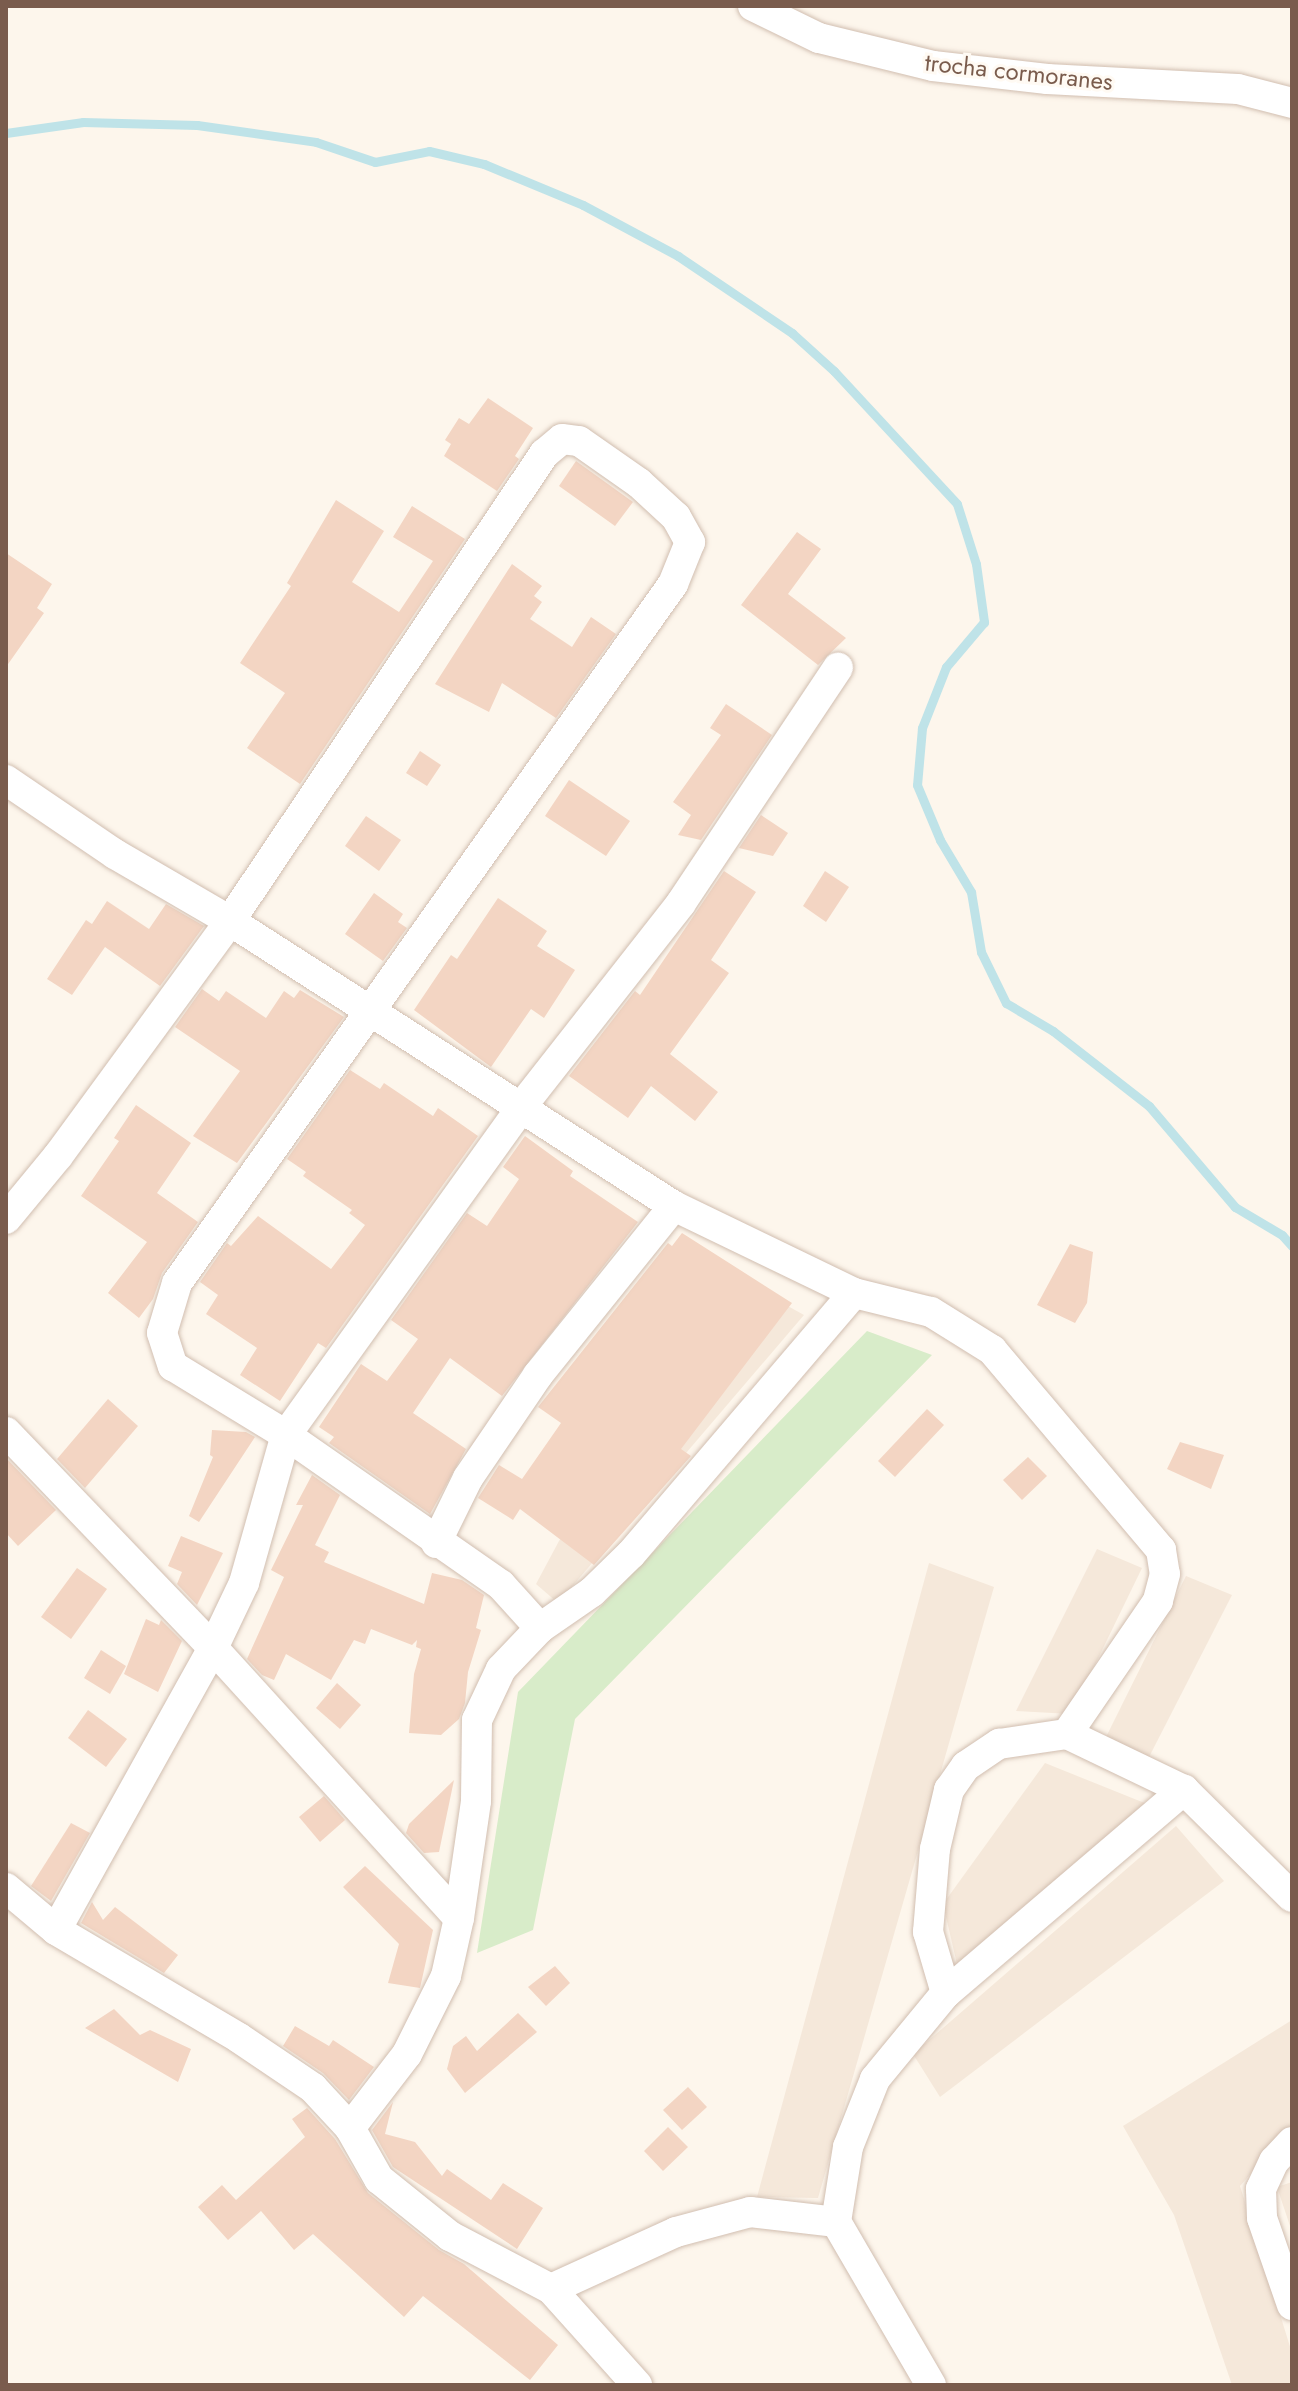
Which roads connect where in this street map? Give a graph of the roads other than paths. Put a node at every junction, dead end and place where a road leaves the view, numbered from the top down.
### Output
1 (753, 6) edge
2 (1292, 103) edge
3 (838, 668) dead end
4 (6, 780) edge
5 (230, 921) junction
6 (373, 1011) junction
7 (522, 1106) junction
8 (674, 1206) junction
9 (6, 1219) edge
10 (854, 1293) junction
11 (6, 1432) edge
12 (286, 1435) junction
13 (436, 1543) junction
14 (540, 1628) junction
15 (213, 1648) junction
16 (1067, 1734) junction
17 (1184, 1790) junction
18 (6, 1888) edge
19 (1292, 1897) edge
20 (459, 1918) junction
21 (56, 1930) junction
22 (946, 1993) junction
23 (350, 2128) junction
24 (1292, 2142) edge
25 (836, 2222) junction
26 (551, 2289) junction
27 (1292, 2305) edge
28 (637, 2385) edge
29 (931, 2385) edge

1 - 2 street, trocha cormoranes
3 - 7 street
4 - 5 street
5 - 6 street
5 - 6 street
5 - 9 street
6 - 7 street
6 - 12 street
7 - 8 street
7 - 12 street
8 - 10 street
8 - 13 street
10 - 14 street
10 - 16 street
11 - 15 street
12 - 13 street
12 - 15 street
13 - 14 street
14 - 20 street
15 - 20 street
15 - 21 street
16 - 17 street
16 - 22 street
17 - 19 street
17 - 22 street
18 - 21 street
20 - 23 street
21 - 23 street
22 - 25 street
23 - 26 street
24 - 27 street
25 - 26 street
25 - 29 street
26 - 28 street

